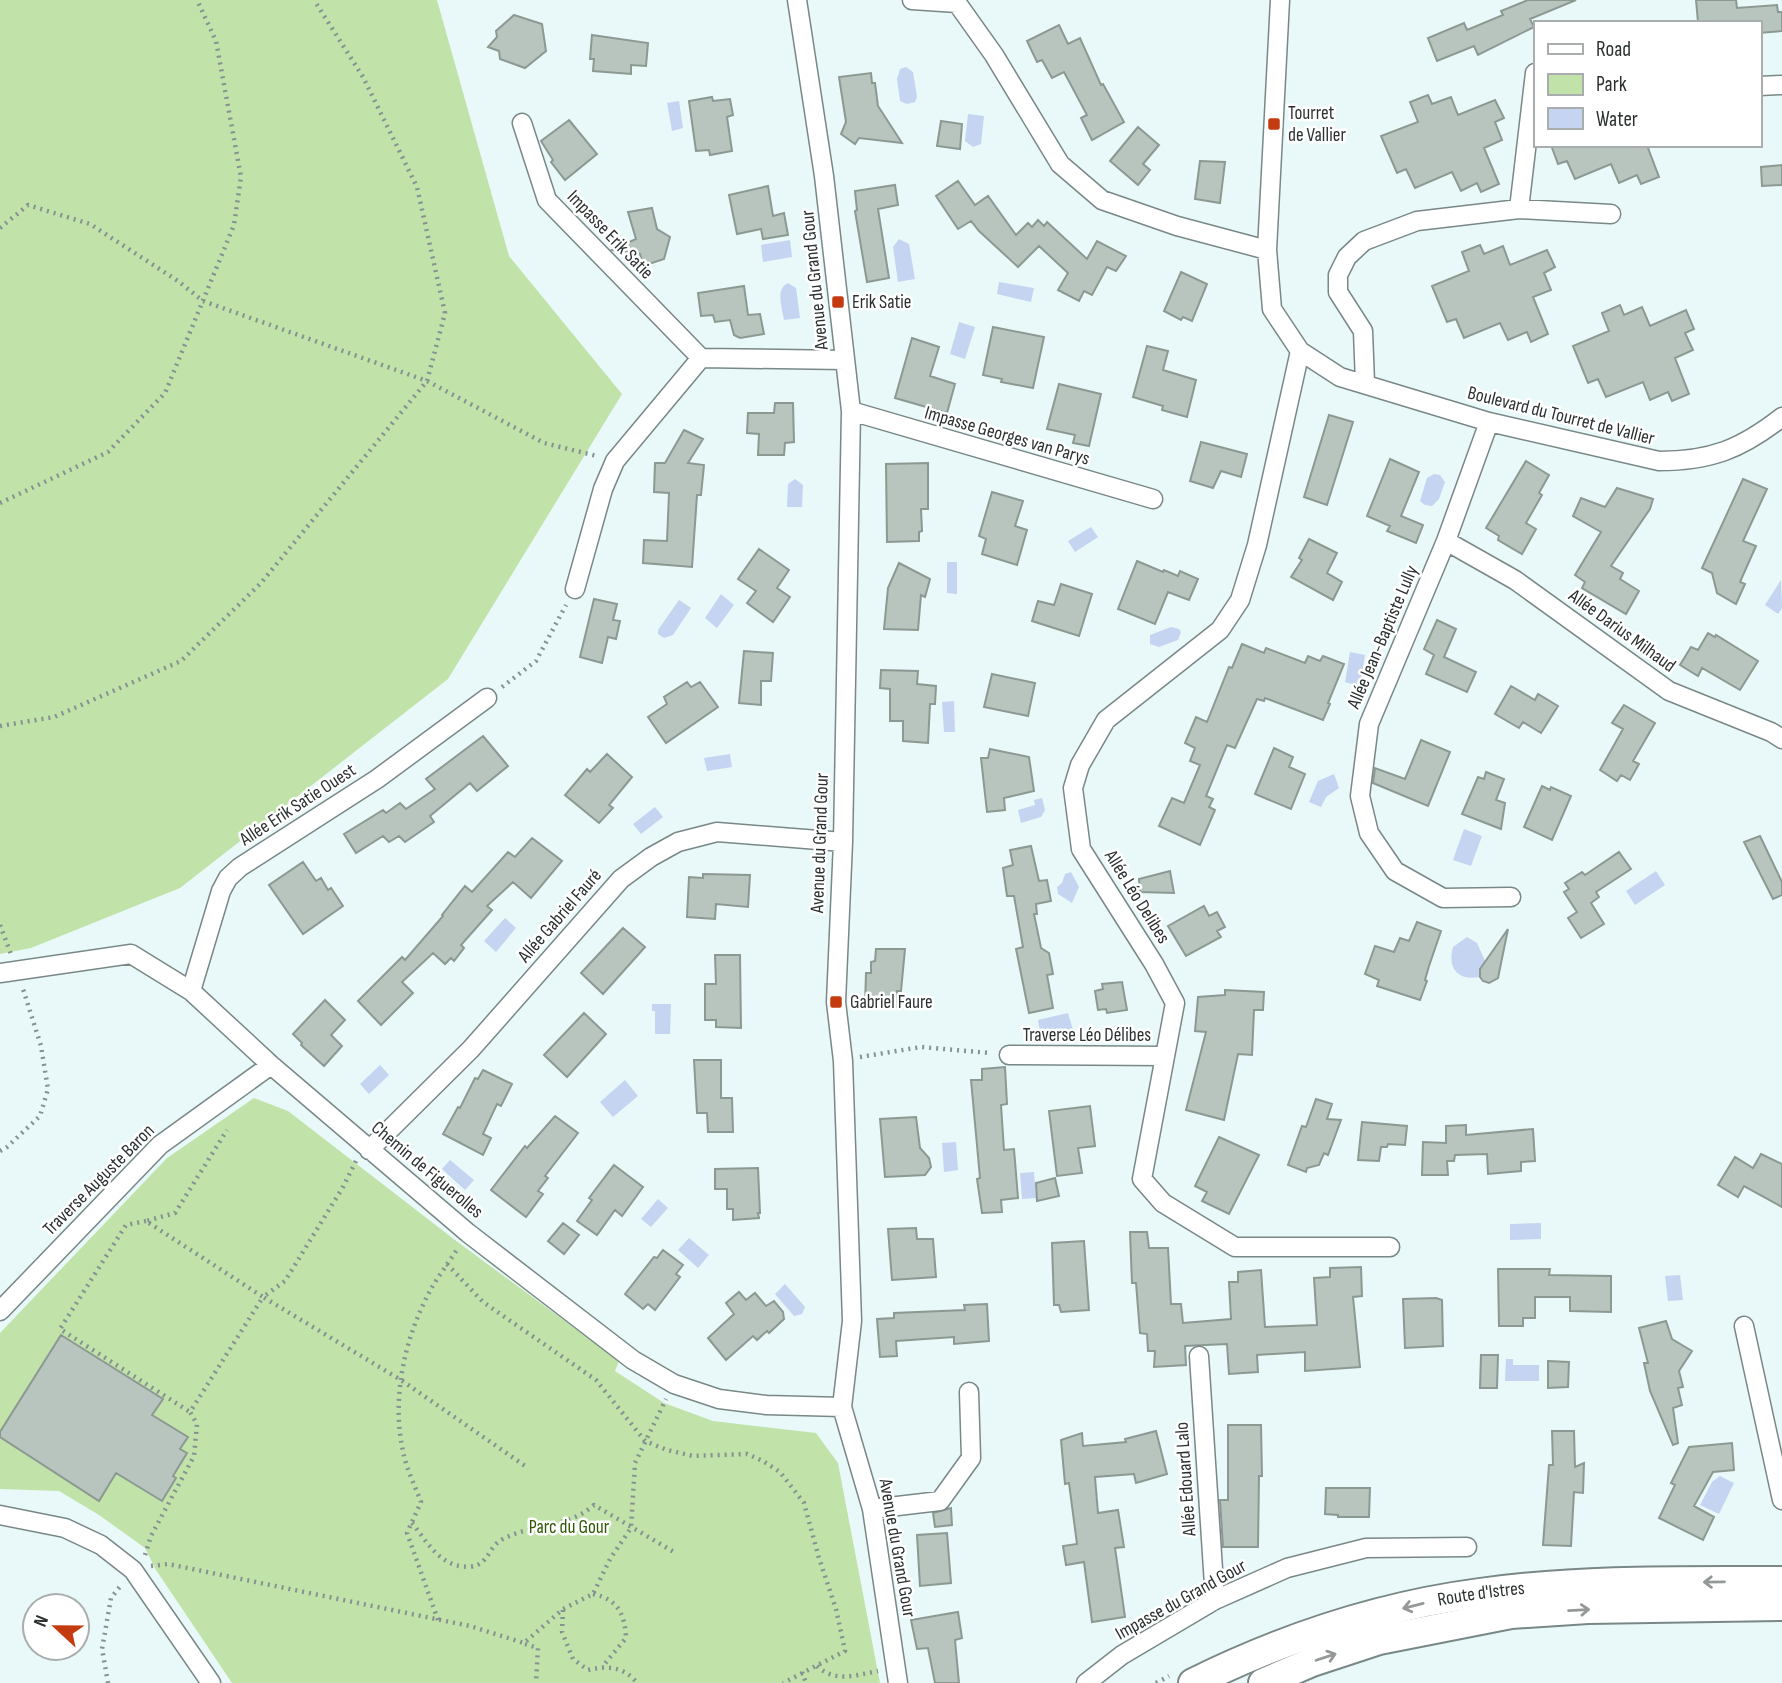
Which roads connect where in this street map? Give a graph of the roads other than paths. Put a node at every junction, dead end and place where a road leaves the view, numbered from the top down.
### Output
1 (797, 0) edge
2 (912, 0) edge
3 (1280, 0) edge
4 (1534, 82) edge
5 (1782, 85) edge
6 (1761, 86) edge
7 (522, 123) dead end
8 (1519, 209) junction
9 (1611, 214) dead end
10 (1267, 250) junction
11 (1300, 352) junction
12 (701, 358) junction
13 (845, 360) junction
14 (1365, 383) junction
15 (851, 411) junction
16 (1782, 418) edge
17 (1489, 422) junction
18 (1153, 499) dead end
19 (1446, 541) junction
20 (575, 589) road end
21 (487, 698) road end
22 (1782, 739) edge
23 (843, 842) junction
24 (1511, 897) dead end
25 (8, 971) edge
26 (191, 990) junction
27 (1009, 1055) road end
28 (1165, 1056) junction
29 (271, 1065) junction
30 (366, 1147) junction
31 (1390, 1247) dead end
32 (0, 1311) edge
33 (1744, 1326) dead end
34 (1199, 1356) dead end
35 (970, 1392) dead end
36 (842, 1408) junction
37 (1782, 1500) edge
38 (872, 1509) junction
39 (0, 1515) edge
40 (1468, 1546) dead end
41 (1782, 1581) edge
42 (1215, 1600) junction
43 (1782, 1606) edge
44 (897, 1675) edge
45 (211, 1683) edge
46 (1086, 1683) edge
47 (1193, 1683) edge
48 (1263, 1683) edge

1 - 13 street, Avenue du Grand Gour
2 - 10 street
3 - 10 street, Boulevard du Tourret de Vallier
4 - 8 street
5 - 6 street
7 - 12 street, Impasse Erik Satie
8 - 9 street
8 - 14 street
10 - 11 street, Boulevard du Tourret de Vallier
11 - 14 street, Boulevard du Tourret de Vallier
11 - 28 street, Allée Léo Delibes
12 - 13 street
12 - 20 street
13 - 15 street, Avenue du Grand Gour
14 - 17 street, Boulevard du Tourret de Vallier
15 - 18 street, Impasse Georges van Parys
15 - 23 street, Avenue du Grand Gour
16 - 17 street, Boulevard du Tourret de Vallier
17 - 19 street, Allée Jean-Baptiste Lully
19 - 22 street, Allée Darius Milhaud
19 - 24 street, Allée Jean-Baptiste Lully
21 - 26 street, Allée Erik Satie Ouest
23 - 30 street, Allée Gabriel Fauré
23 - 36 street, Avenue du Grand Gour
25 - 26 street, Chemin de Figuerolles
26 - 29 street, Chemin de Figuerolles
27 - 28 street, Traverse Léo Délibes
28 - 31 street, Allée Léo Delibes
29 - 30 street, Chemin de Figuerolles
29 - 32 street, Traverse Auguste Baron
30 - 36 street, Chemin de Figuerolles
33 - 37 street
34 - 42 street, Allée Edouard Lalo
35 - 38 street
36 - 38 street, Avenue du Grand Gour
38 - 44 street, Avenue du Grand Gour
39 - 45 street
40 - 42 street, Impasse du Grand Gour
41 -> 47 main road, Route d'Istres
42 - 46 street, Impasse du Grand Gour
48 -> 43 main road, Route d'Istres

